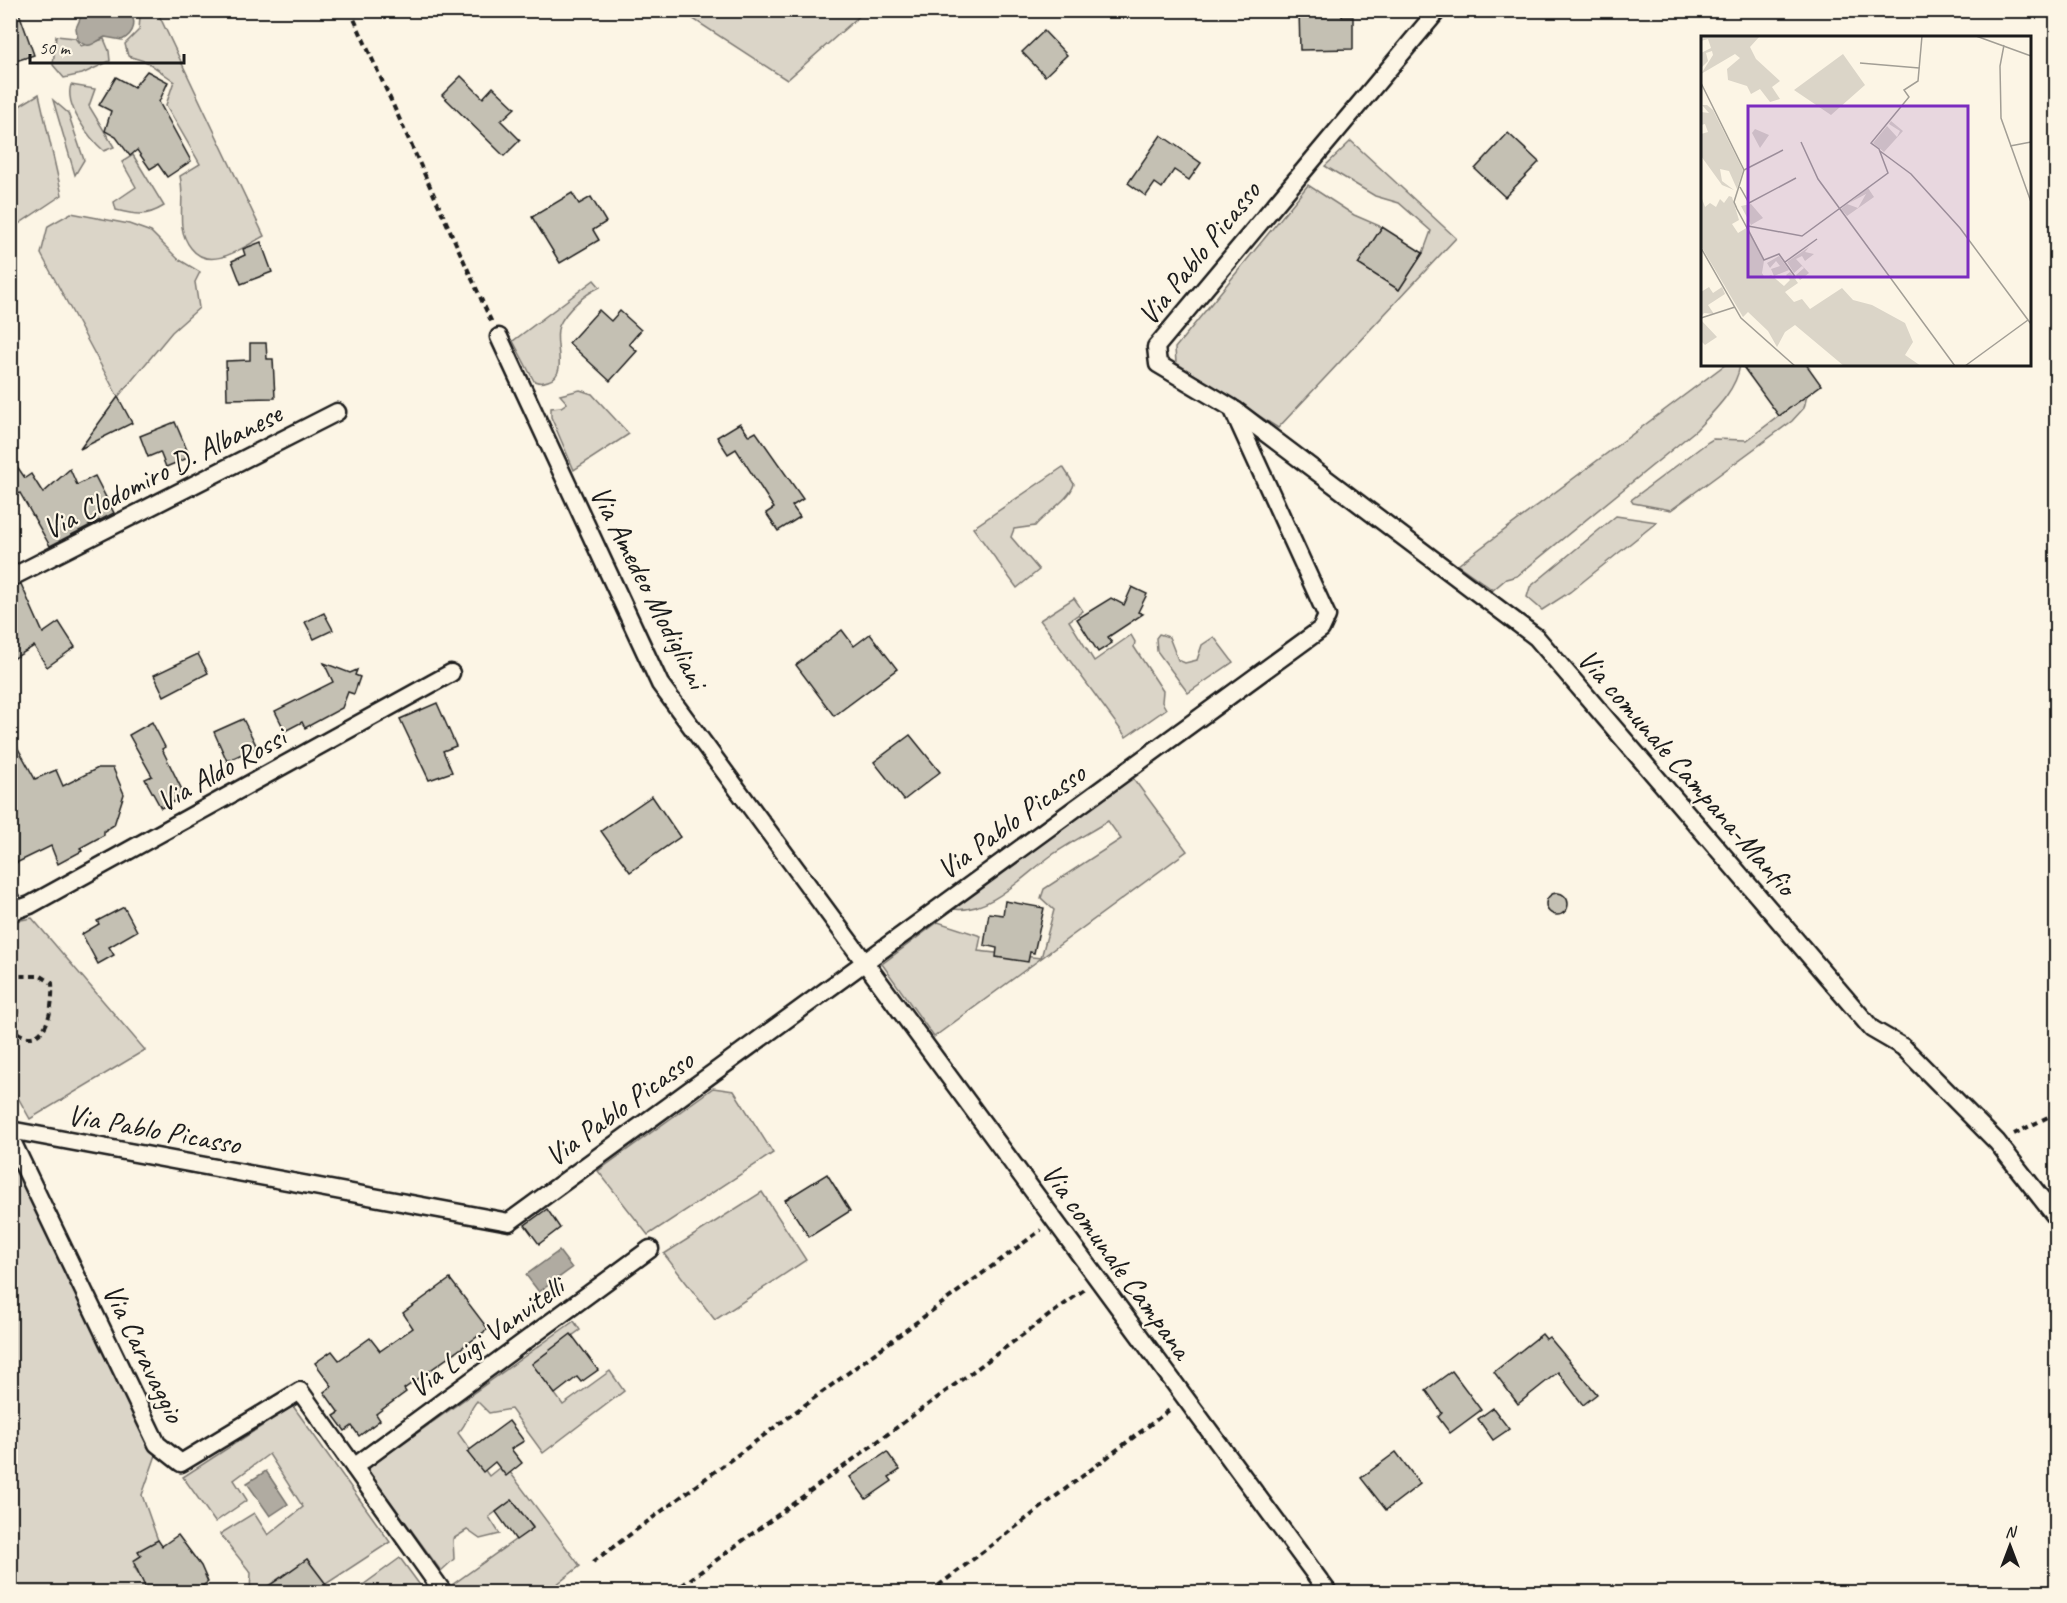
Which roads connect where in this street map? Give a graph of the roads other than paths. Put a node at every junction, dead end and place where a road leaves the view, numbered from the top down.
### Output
1 (1438, 10) edge
2 (499, 338) road end
3 (1232, 408) junction
4 (337, 411) dead end
5 (10, 578) edge
6 (451, 673) dead end
7 (13, 905) edge
8 (863, 962) junction
9 (10, 1130) edge
10 (10, 1137) edge
11 (2056, 1217) edge
12 (650, 1250) dead end
13 (354, 1467) junction
14 (443, 1593) edge
15 (1328, 1593) edge

1 - 3 street, Via Pablo Picasso
2 - 8 street, Via Amedeo Modigliani
3 - 8 street, Via Pablo Picasso
3 - 11 street, Via comunale Campana-Manfio
4 - 5 street, Via Clodomiro D. Albanese
6 - 7 street, Via Aldo Rossi
8 - 9 street, Via Pablo Picasso
8 - 15 street, Via comunale Campana
10 - 13 street, Via Caravaggio
12 - 13 street, Via Luigi Vanvitelli
13 - 14 street, Via Caravaggio

